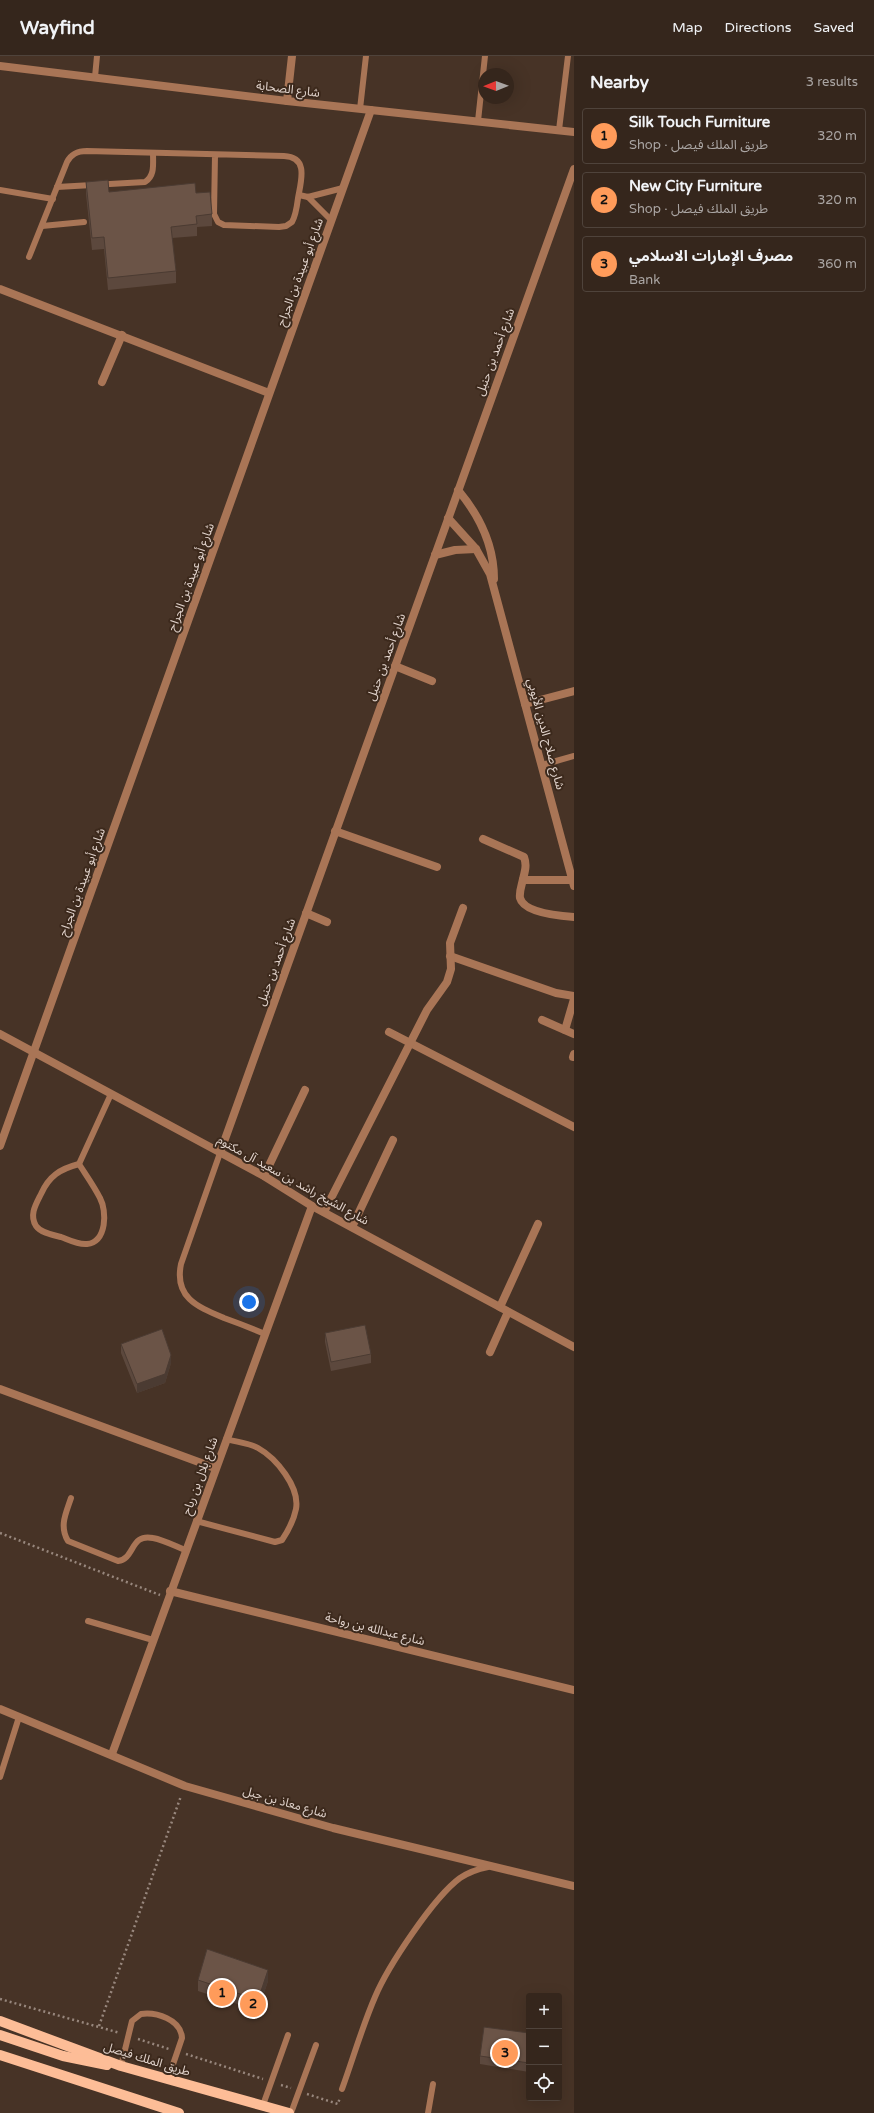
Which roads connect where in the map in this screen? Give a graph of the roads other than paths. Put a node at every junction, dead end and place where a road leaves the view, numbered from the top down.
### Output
1 (97, 56) edge
2 (292, 56) edge
3 (366, 56) edge
4 (485, 56) edge
5 (568, 56) edge
6 (0, 66) edge
7 (95, 77) junction
8 (287, 101) junction
9 (360, 109) junction
10 (371, 110) junction
11 (478, 121) junction
12 (559, 130) junction
13 (574, 132) edge
14 (153, 153) junction
15 (214, 155) junction
16 (574, 169) edge
17 (57, 187) junction
18 (343, 188) junction
19 (0, 190) edge
20 (299, 195) junction
21 (308, 197) junction
22 (53, 199) junction
23 (331, 220) junction
24 (84, 222) dead end
25 (42, 226) junction
26 (29, 257) dead end
27 (0, 289) edge
28 (122, 335) junction
29 (102, 382) dead end
30 (269, 393) junction
31 (458, 490) junction
32 (448, 518) junction
33 (476, 549) junction
34 (435, 555) junction
35 (494, 587) junction
36 (395, 666) junction
37 (432, 681) dead end
38 (574, 691) edge
39 (526, 704) junction
40 (574, 756) edge
41 (542, 765) junction
42 (336, 831) junction
43 (483, 839) dead end
44 (571, 861) edge
45 (437, 867) dead end
46 (523, 880) junction
47 (573, 883) edge
48 (463, 908) dead end
49 (306, 913) junction
50 (574, 917) edge
51 (327, 922) dead end
52 (450, 956) junction
53 (574, 996) edge
54 (574, 999) edge
55 (542, 1020) dead end
56 (565, 1030) junction
57 (389, 1032) dead end
58 (0, 1034) edge
59 (574, 1034) edge
60 (412, 1043) junction
61 (34, 1052) junction
62 (306, 1090) dead end
63 (111, 1094) junction
64 (574, 1127) edge
65 (393, 1140) dead end
66 (0, 1146) edge
67 (220, 1152) junction
68 (79, 1164) junction
69 (264, 1176) junction
70 (312, 1206) junction
71 (324, 1212) junction
72 (538, 1224) dead end
73 (352, 1227) junction
74 (500, 1307) junction
75 (508, 1312) junction
76 (265, 1334) junction
77 (574, 1347) edge
78 (490, 1352) dead end
79 (0, 1389) edge
80 (226, 1438) junction
81 (215, 1468) junction
82 (71, 1498) dead end
83 (196, 1521) junction
84 (185, 1550) junction
85 (169, 1595) junction
86 (88, 1621) dead end
87 (153, 1640) junction
88 (574, 1690) edge
89 (0, 1709) edge
90 (19, 1717) junction
91 (112, 1754) junction
92 (0, 1777) edge
93 (488, 1867) junction
94 (574, 1886) edge
95 (0, 2021) edge
96 (0, 2035) edge
97 (288, 2035) dead end
98 (316, 2045) dead end
99 (0, 2055) edge
100 (121, 2066) junction
101 (168, 2079) junction
102 (433, 2084) dead end
103 (342, 2089) dead end
104 (263, 2105) junction
105 (179, 2113) edge
106 (290, 2113) edge
107 (428, 2113) edge

1 - 7 lane
2 - 8 street
3 - 9 lane
4 - 11 lane
5 - 12 lane
6 - 7 street, شارع الصحابة
7 - 8 street, شارع الصحابة
8 - 9 street, شارع الصحابة
9 - 10 street, شارع الصحابة
10 - 11 street, شارع الصحابة
10 - 18 street, شارع أبو عبيدة بن الجراح
11 - 12 street, شارع الصحابة
12 - 13 street, شارع الصحابة
14 - 15 lane
14 - 17 lane
14 - 17 lane
15 - 20 lane
15 - 20 lane
16 - 31 street, شارع أحمد بن حنبل
17 - 22 lane
18 - 21 lane
18 - 23 street, شارع أبو عبيدة بن الجراح
19 - 22 lane
20 - 21 lane
21 - 23 lane
22 - 25 lane
23 - 30 street, شارع أبو عبيدة بن الجراح
24 - 25 lane
25 - 26 lane
27 - 28 street
28 - 29 street
28 - 30 street
30 - 61 street, شارع أبو عبيدة بن الجراح
31 - 32 street, شارع أحمد بن حنبل
31 - 35 street, شارع صلاح الدين الأيوبي
32 - 33 street, شارع صلاح الدين الأيوبي
32 - 34 street, شارع أحمد بن حنبل
33 - 34 street
33 - 35 street, شارع صلاح الدين الأيوبي
34 - 36 street, شارع أحمد بن حنبل
35 - 39 street, شارع صلاح الدين الأيوبي
36 - 37 street
36 - 42 street, شارع أحمد بن حنبل
38 - 39 street
39 - 41 street, شارع صلاح الدين الأيوبي
40 - 41 lane
41 - 44 street, شارع صلاح الدين الأيوبي
42 - 45 street
42 - 49 street, شارع أحمد بن حنبل
43 - 46 street
44 - 47 street, شارع صلاح الدين الأيوبي
46 - 47 street
46 - 50 street
48 - 52 street
49 - 51 street
49 - 67 street, شارع أحمد بن حنبل
52 - 53 street
52 - 60 street
54 - 56 street
55 - 56 street
56 - 59 street
57 - 60 street
58 - 61 street, شارع الشيخ راشد بن سعيد آل مكتوم
60 - 64 street
60 - 71 street
61 - 63 street, شارع الشيخ راشد بن سعيد آل مكتوم
61 - 66 street, شارع أبو عبيدة بن الجراح
62 - 69 street
63 - 67 street, شارع الشيخ راشد بن سعيد آل مكتوم
63 - 68 lane
65 - 73 street
67 - 69 street, شارع الشيخ راشد بن سعيد آل مكتوم
67 - 76 lane
68 - 68 lane
69 - 70 street, شارع الشيخ راشد بن سعيد آل مكتوم
70 - 71 street, شارع الشيخ راشد بن سعيد آل مكتوم
70 - 76 street, شارع بلال بن رباح
71 - 73 street, شارع الشيخ راشد بن سعيد آل مكتوم
72 - 74 street
73 - 74 street, شارع الشيخ راشد بن سعيد آل مكتوم
74 - 75 street, شارع الشيخ راشد بن سعيد آل مكتوم
75 - 77 street, شارع الشيخ راشد بن سعيد آل مكتوم
75 - 78 street
76 - 80 street, شارع بلال بن رباح
79 - 81 street
80 - 81 street, شارع بلال بن رباح
80 - 83 lane
81 - 83 street, شارع بلال بن رباح
82 - 84 lane
83 - 84 street, شارع بلال بن رباح
84 - 85 street, شارع بلال بن رباح
85 - 87 street, شارع بلال بن رباح
85 - 88 street, شارع عبدالله بن رواحة
86 - 87 lane
87 - 91 street, شارع بلال بن رباح
89 - 90 street, شارع معاذ بن جبل
90 - 91 street, شارع معاذ بن جبل
90 - 92 lane
91 - 93 street, شارع معاذ بن جبل
93 - 94 street, شارع معاذ بن جبل
93 - 103 lane
95 - 100 main road, طريق الملك فيصل
96 - 100 main road
97 - 104 lane
98 - 106 lane
99 - 105 main road
100 - 101 main road, طريق الملك فيصل
100 - 101 lane
101 - 104 main road, طريق الملك فيصل
102 - 107 lane
104 - 106 main road, طريق الملك فيصل

